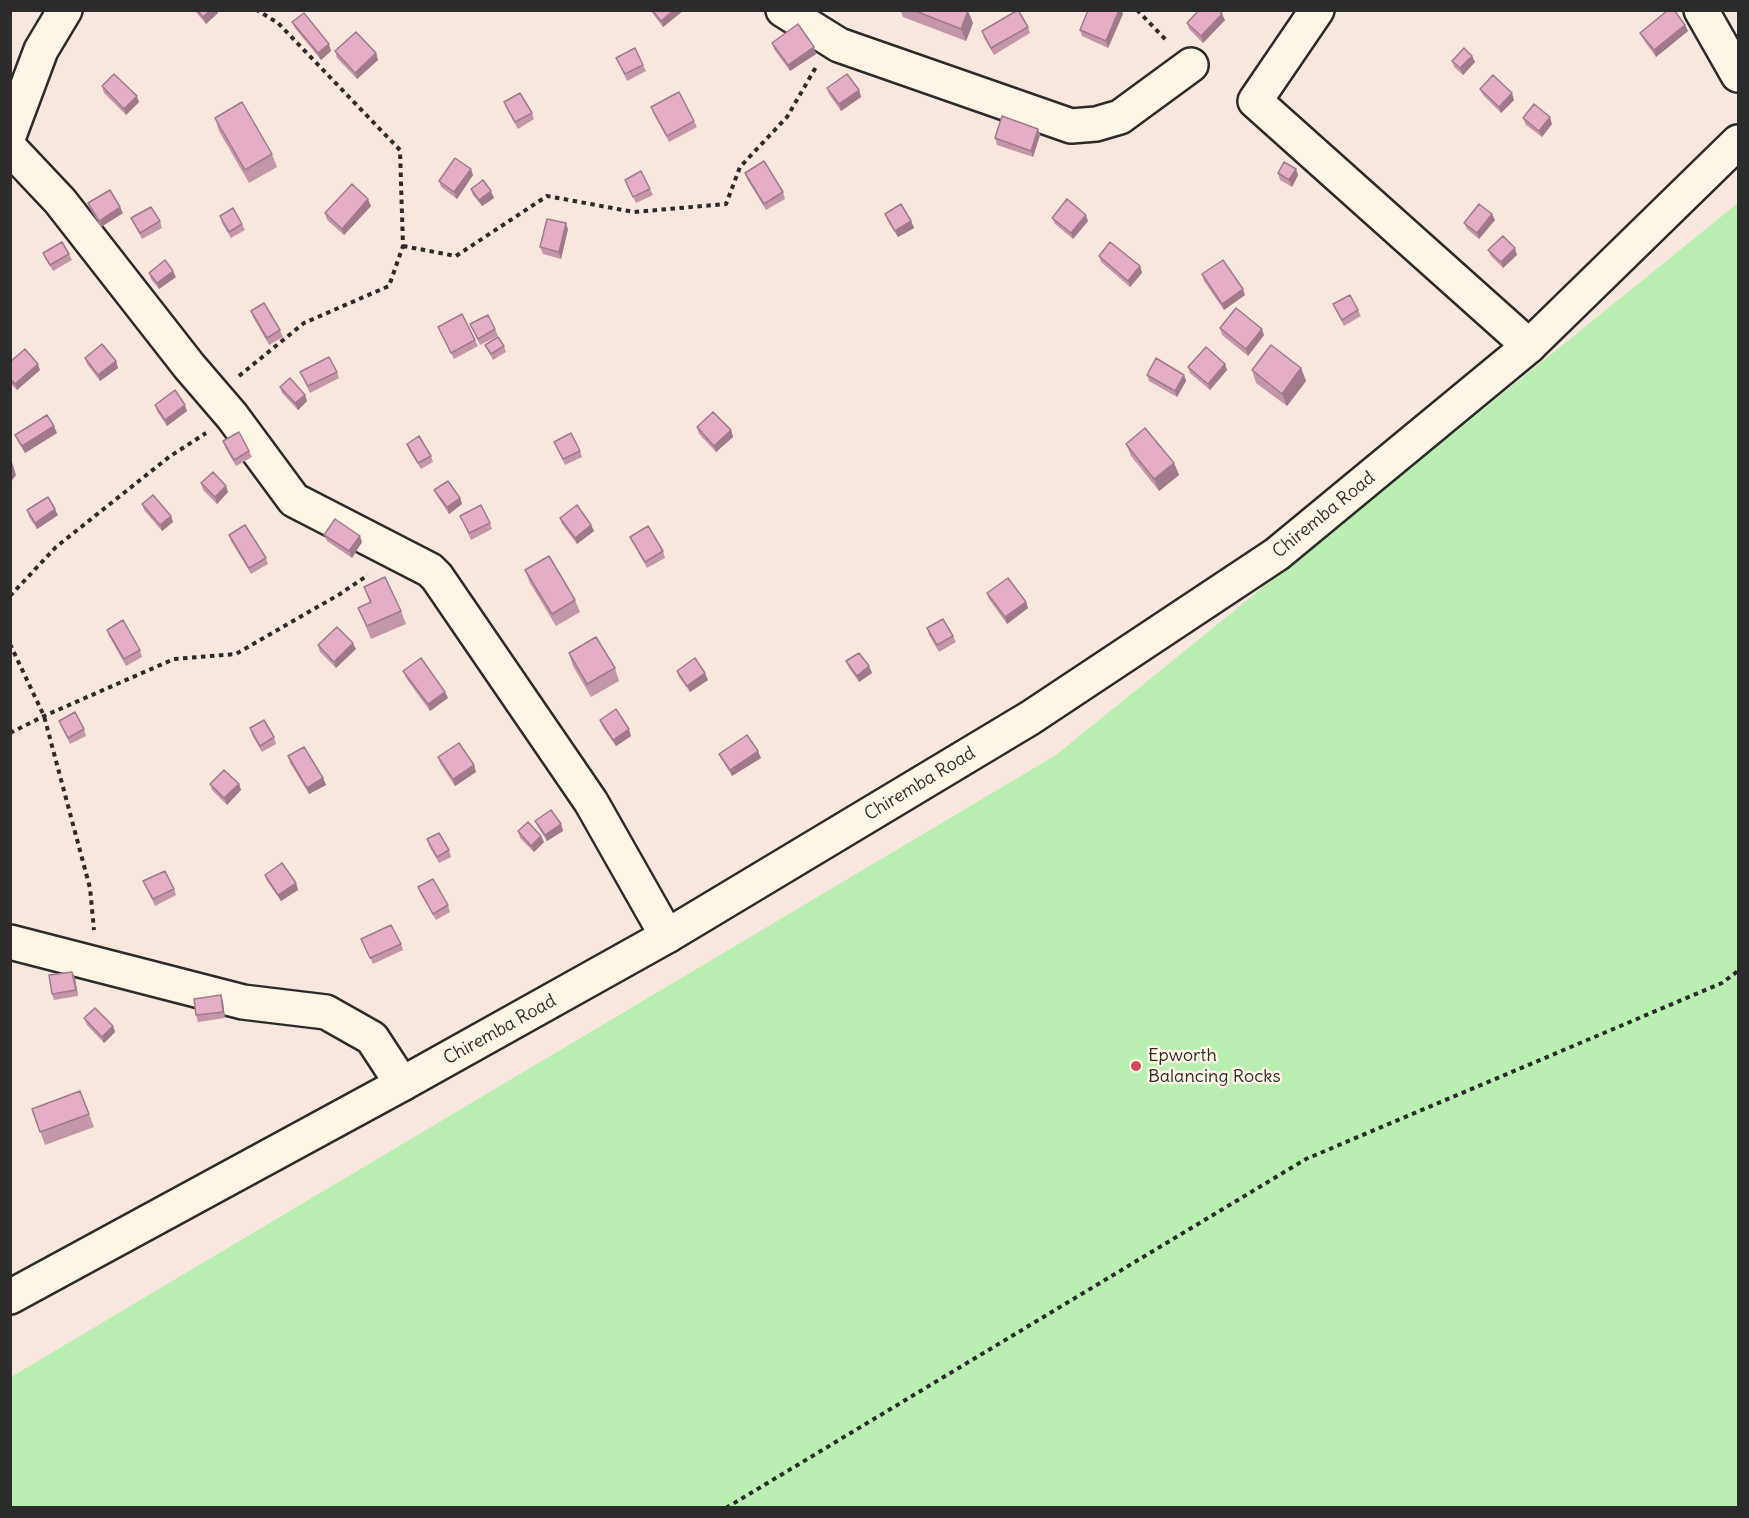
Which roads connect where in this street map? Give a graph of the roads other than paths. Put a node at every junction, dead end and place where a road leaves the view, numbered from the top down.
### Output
1 (65, 10) edge
2 (783, 10) edge
3 (1317, 10) edge
4 (1701, 10) edge
5 (1191, 65) dead end
6 (1738, 75) edge
7 (10, 133) edge
8 (1738, 142) edge
9 (10, 148) edge
10 (1529, 346) junction
11 (668, 936) junction
12 (10, 942) edge
13 (402, 1084) junction
14 (10, 1297) edge

1 - 7 street
2 - 5 street
3 - 10 street
4 - 6 street
8 - 10 street, Chiremba Road
9 - 11 street
10 - 11 street, Chiremba Road
11 - 13 street, Chiremba Road
12 - 13 street
13 - 14 street, Chiremba Road

